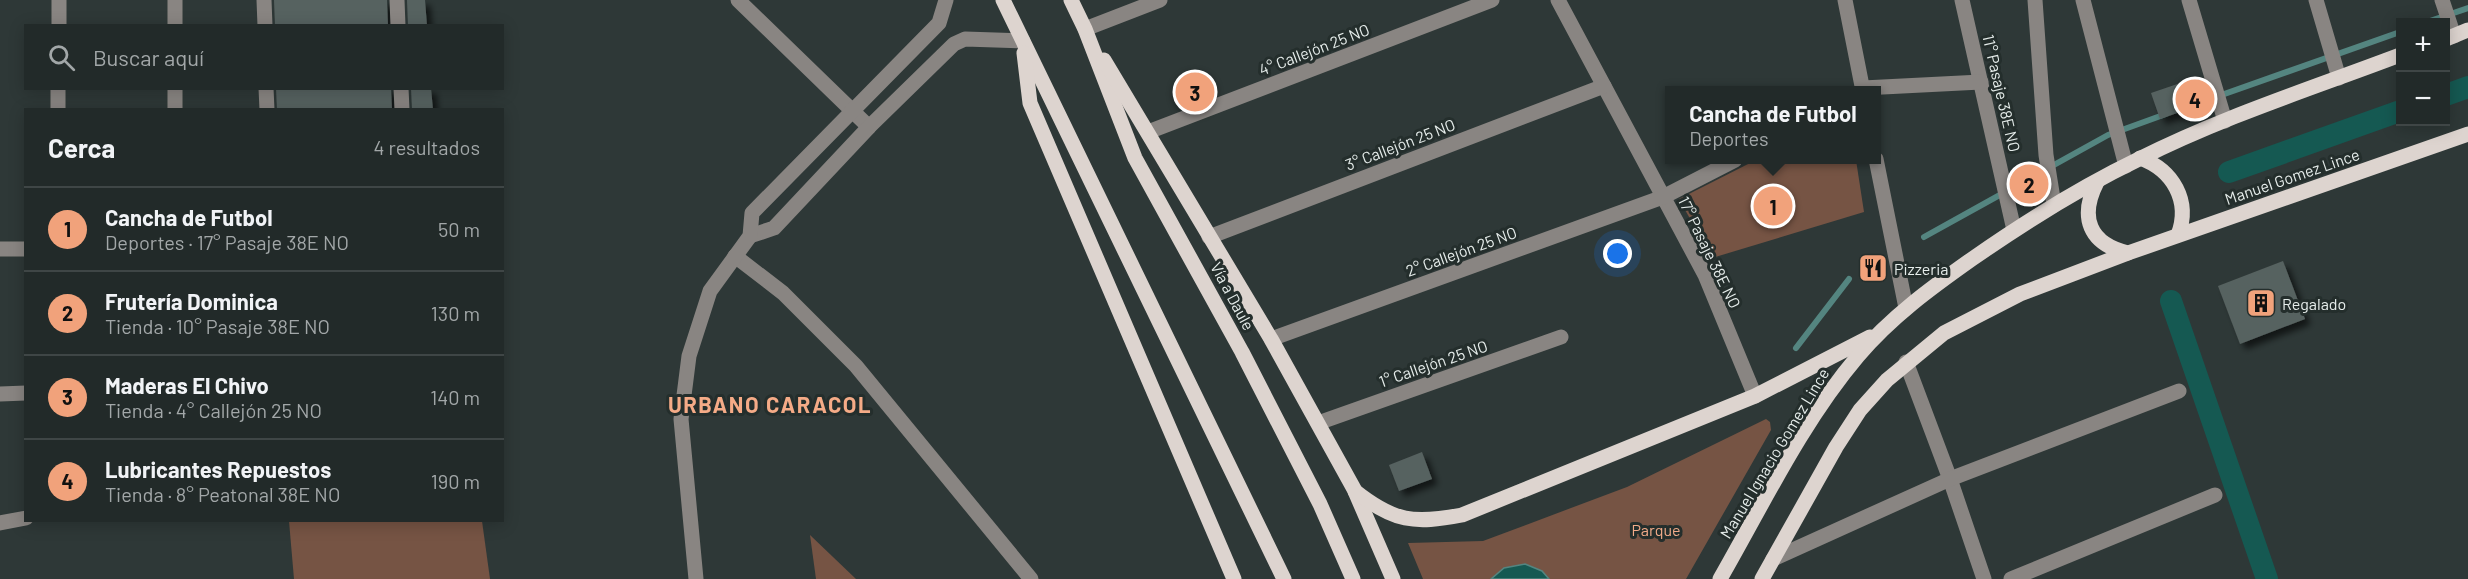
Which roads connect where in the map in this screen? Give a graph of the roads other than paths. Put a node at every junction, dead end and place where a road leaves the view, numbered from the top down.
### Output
1 (59, 0) edge
2 (175, 0) edge
3 (264, 0) edge
4 (397, 0) edge
5 (738, 0) edge
6 (946, 0) edge
7 (1003, 0) edge
8 (1071, 0) edge
9 (1160, 0) edge
10 (1492, 0) edge
11 (1558, 0) edge
12 (1845, 0) edge
13 (1962, 0) edge
14 (2083, 0) edge
15 (2189, 0) edge
16 (2316, 0) edge
17 (2442, 0) edge
18 (2037, 1) edge
19 (59, 24) edge
20 (175, 24) edge
21 (265, 24) edge
22 (399, 24) edge
23 (1085, 29) junction
24 (2456, 35) edge
25 (1023, 41) junction
26 (2396, 57) edge
27 (2339, 78) junction
28 (1981, 82) junction
29 (1604, 86) junction
30 (1862, 86) edge
31 (1881, 88) edge
32 (58, 90) edge
33 (175, 90) edge
34 (266, 90) edge
35 (401, 90) edge
36 (58, 108) edge
37 (175, 108) edge
38 (267, 108) edge
39 (402, 108) edge
40 (852, 110) junction
41 (2225, 121) junction
42 (869, 126) junction
43 (1148, 132) junction
44 (2468, 134) edge
45 (2140, 158) junction
46 (1726, 164) edge
47 (1877, 164) edge
48 (2126, 166) junction
49 (2097, 182) junction
50 (1664, 197) junction
51 (2054, 206) junction
52 (2014, 230) junction
53 (2178, 234) junction
54 (750, 236) junction
55 (1209, 237) junction
56 (0, 249) edge
57 (24, 249) edge
58 (2128, 253) junction
59 (735, 256) junction
60 (1906, 308) junction
61 (1880, 332) junction
62 (1561, 337) dead end
63 (1271, 339) junction
64 (1906, 362) junction
65 (2179, 391) dead end
66 (24, 393) edge
67 (0, 394) edge
68 (1755, 396) junction
69 (1317, 423) junction
70 (1950, 479) junction
71 (1354, 489) junction
72 (2215, 495) dead end
73 (24, 518) edge
74 (0, 523) edge
75 (1773, 559) junction
76 (696, 579) edge
77 (1031, 579) edge
78 (1234, 579) edge
79 (1284, 579) edge
80 (1353, 579) edge
81 (1393, 579) edge
82 (1720, 579) edge
83 (1761, 579) edge
84 (1984, 579) edge
85 (2011, 579) edge

1 - 19 street
2 - 20 street
3 - 21 street
4 - 22 street
5 - 40 street
6 - 40 street
7 - 25 main road
8 - 23 main road, Vía a Daule
9 - 23 street
10 - 43 street, 4° Callejón 25 NO
11 - 29 street, 17° Pasaje 38E NO
12 - 30 street
13 - 28 street, 11° Pasaje 38E NO
14 - 48 street
15 - 41 street
16 - 27 street
17 - 24 street
18 - 51 street
23 - 43 main road, Vía a Daule
23 - 80 main road, Vía a Daule
25 - 42 street
25 - 78 main road
25 - 79 main road
26 - 27 main road
27 - 41 main road
28 - 31 street
28 - 52 street, 11° Pasaje 38E NO
29 - 50 street, 17° Pasaje 38E NO
29 - 55 street, 3° Callejón 25 NO
32 - 36 street
33 - 37 street
34 - 38 street
35 - 39 street
40 - 42 street
40 - 54 street
41 - 45 main road
42 - 54 street
43 - 55 main road, Vía a Daule
44 - 53 main road, Manuel Gomez Lince
45 - 48 main road
45 - 53 main road
46 - 50 street, 2° Callejón 25 NO
47 - 60 street
48 - 49 main road
49 - 51 main road, Manuel Ignacio Gomez Lince
49 - 58 main road
50 - 63 street, 2° Callejón 25 NO
50 - 68 street, 17° Pasaje 38E NO
51 - 52 main road, Manuel Ignacio Gomez Lince
52 - 60 main road, Manuel Ignacio Gomez Lince
53 - 58 main road, Manuel Gomez Lince
54 - 59 street
55 - 63 main road, Vía a Daule
56 - 57 street
58 - 64 main road
59 - 76 street
59 - 77 street
60 - 61 main road, Manuel Ignacio Gomez Lince
61 - 68 main road
61 - 82 main road, Manuel Ignacio Gomez Lince
62 - 69 street, 1° Callejón 25 NO
63 - 69 main road, Vía a Daule
64 - 70 street
64 - 75 main road
65 - 70 street
66 - 67 street
68 - 71 main road
69 - 71 main road, Vía a Daule
70 - 75 street
70 - 84 street
71 - 81 main road, Vía a Daule
72 - 85 street
73 - 74 street
75 - 83 main road

